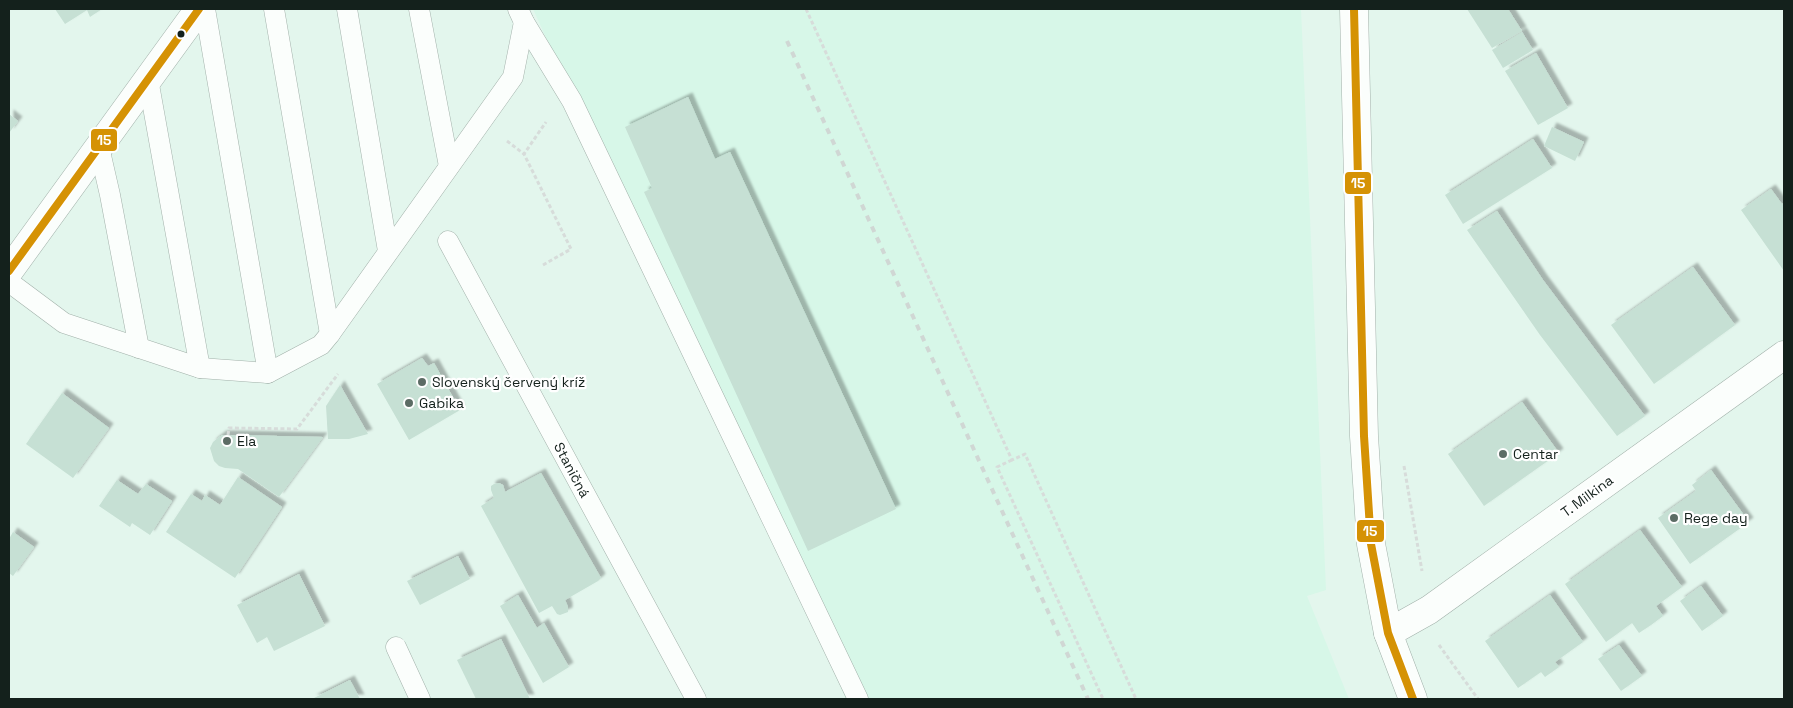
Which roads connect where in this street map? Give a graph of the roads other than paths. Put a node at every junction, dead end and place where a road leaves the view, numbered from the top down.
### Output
1 (199, 9) edge
2 (205, 9) edge
3 (274, 9) edge
4 (347, 9) edge
5 (419, 9) edge
6 (1354, 9) edge
7 (521, 15) edge
8 (148, 79) junction
9 (99, 147) junction
10 (449, 166) junction
11 (448, 241) dead end
12 (388, 251) junction
13 (9, 271) edge
14 (9, 282) edge
15 (330, 334) junction
16 (139, 348) junction
17 (1784, 354) edge
18 (200, 368) junction
19 (268, 372) junction
20 (1388, 633) junction
21 (396, 647) dead end
22 (420, 699) edge
23 (696, 699) edge
24 (858, 699) edge
25 (1413, 699) edge

1 - 8 street
2 - 19 lane
3 - 15 lane
4 - 12 lane
5 - 10 lane
6 - 20 street
7 - 10 lane
7 - 24 lane
8 - 9 street
8 - 18 lane
9 - 13 street
9 - 16 lane
10 - 12 lane
11 - 23 lane, Staničná
12 - 15 lane
14 - 16 lane
15 - 19 lane
16 - 18 lane
17 - 20 street, T. Milkina
18 - 19 lane
20 - 25 street
21 - 22 lane

